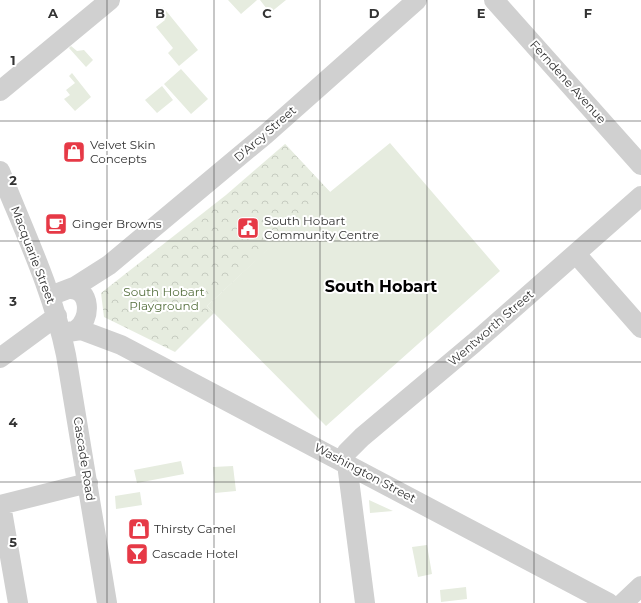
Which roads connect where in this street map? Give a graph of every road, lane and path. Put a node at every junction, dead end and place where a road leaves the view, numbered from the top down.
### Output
1 (110, 0) edge
2 (417, 0) edge
3 (494, 0) edge
4 (0, 91) edge
5 (641, 165) edge
6 (0, 171) edge
7 (641, 196) edge
8 (576, 254) junction
9 (109, 265) junction
10 (69, 289) junction
11 (50, 296) junction
12 (88, 308) junction
13 (65, 326) junction
14 (641, 328) edge
15 (121, 345) junction
16 (0, 358) edge
17 (345, 462) junction
18 (88, 483) junction
19 (0, 505) edge
20 (641, 586) edge
21 (18, 603) edge
22 (107, 603) edge
23 (365, 603) edge
24 (608, 603) edge
25 (623, 603) edge

1 - 4 street
2 - 9 street, D'Arcy Street
3 - 5 street, Ferndene Avenue
6 - 11 street, Macquarie Street
7 - 8 street, Wentworth Street
8 - 14 street
8 - 17 street, Wentworth Street
9 - 10 street, D'Arcy Street
9 - 12 street, D'Arcy Street
10 - 11 street, D'Arcy Street
10 - 12 street
11 - 13 street, Macquarie Street
12 - 13 street
12 - 15 street, Washington Street
13 - 15 street, Washington Street
13 - 16 street
13 - 18 street, Cascade Road
15 - 17 street, Washington Street
17 - 23 street
17 - 24 street, Washington Street
18 - 19 street
18 - 22 street, Cascade Road
19 - 21 street
20 - 25 street

